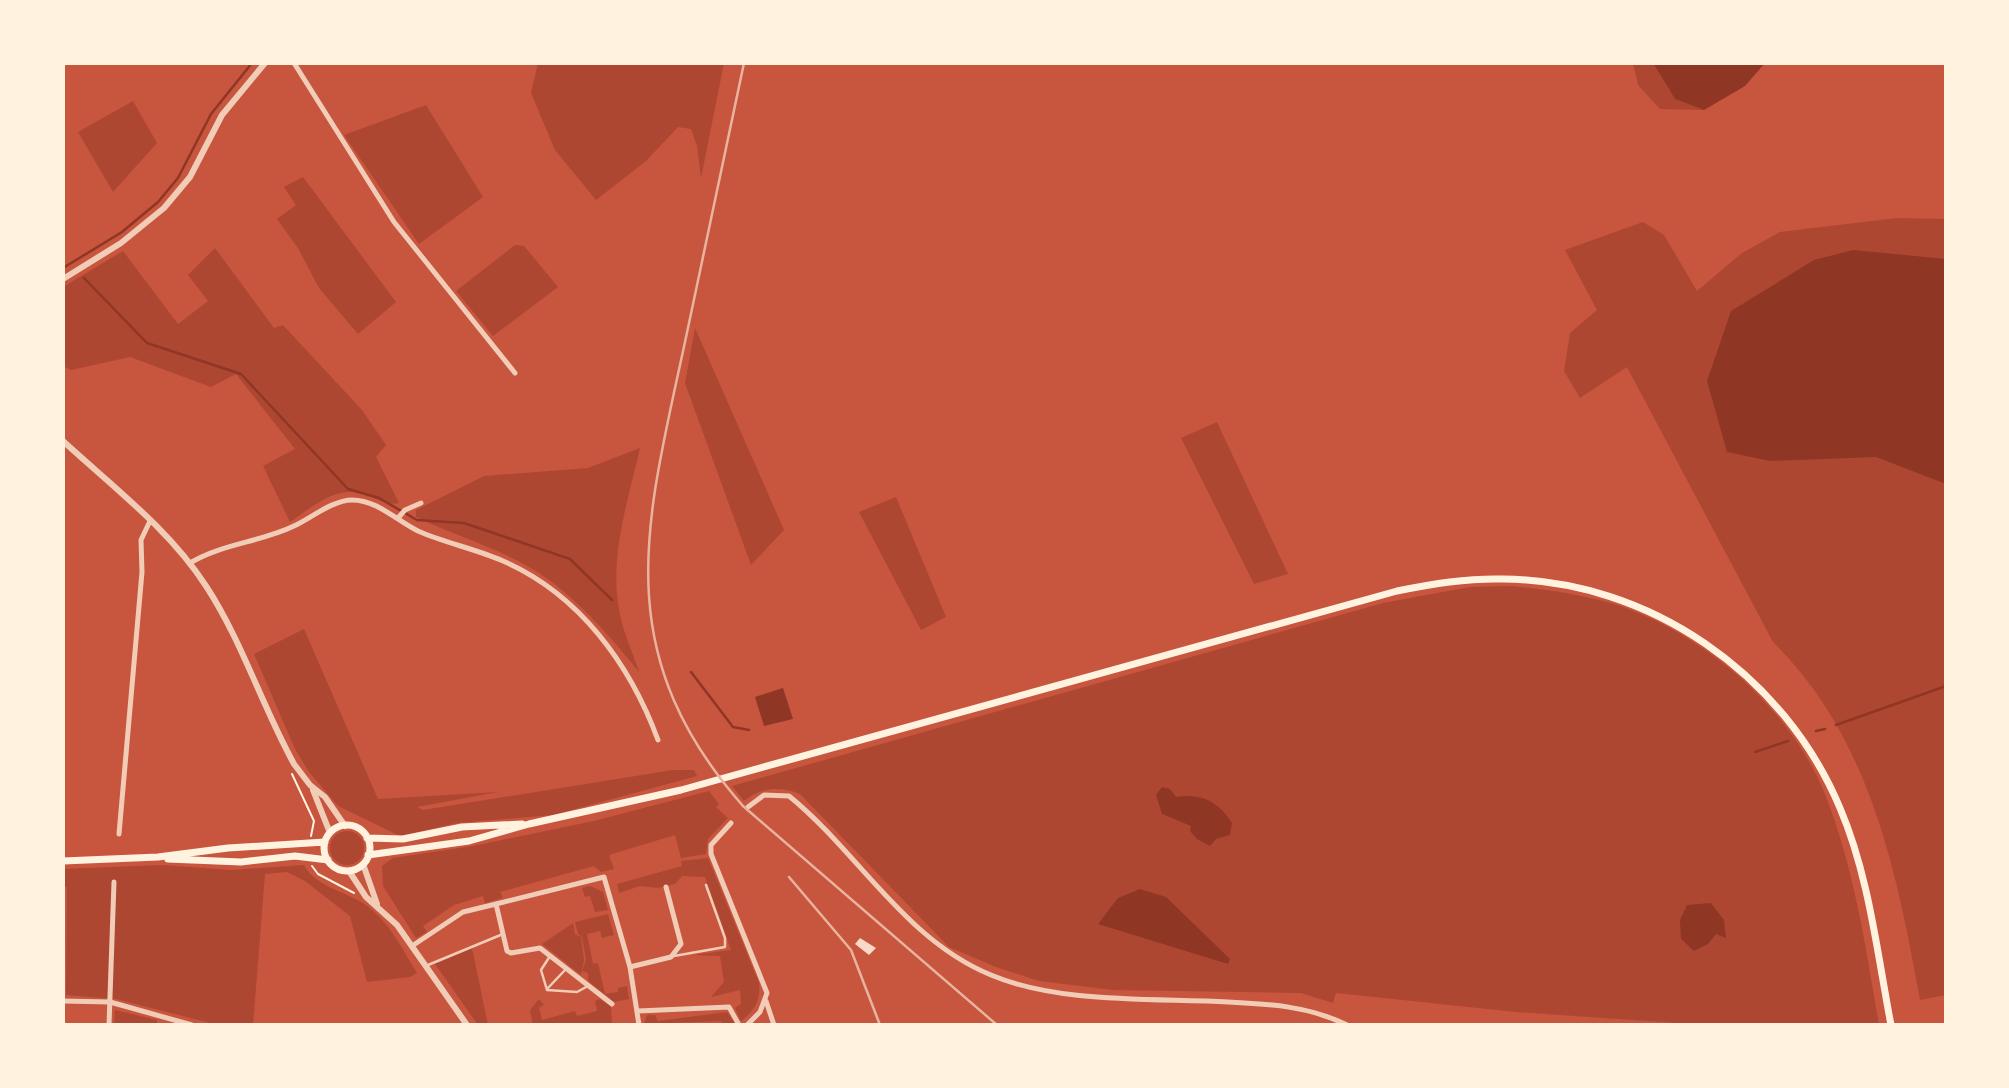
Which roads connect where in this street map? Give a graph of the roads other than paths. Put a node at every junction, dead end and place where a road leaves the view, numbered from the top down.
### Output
1 (265, 63) edge
2 (294, 63) edge
3 (63, 279) edge
4 (515, 373) dead end
5 (63, 441) edge
6 (421, 503) dead end
7 (401, 515) junction
8 (150, 521) junction
9 (190, 563) junction
10 (658, 740) dead end
11 (313, 788) junction
12 (748, 807) dead end
13 (731, 823) dead end
14 (529, 824) junction
15 (345, 826) junction
16 (330, 833) junction
17 (118, 834) dead end
18 (367, 838) junction
19 (325, 842) junction
20 (368, 855) junction
21 (158, 858) junction
22 (328, 860) junction
23 (63, 861) edge
24 (363, 864) junction
25 (349, 871) junction
26 (114, 882) dead end
27 (706, 886) dead end
28 (666, 887) dead end
29 (496, 904) junction
30 (378, 906) junction
31 (502, 934) junction
32 (412, 946) junction
33 (550, 956) junction
34 (671, 957) junction
35 (426, 966) junction
36 (630, 967) junction
37 (566, 969) junction
38 (588, 986) junction
39 (547, 990) junction
40 (766, 1000) junction
41 (63, 1002) edge
42 (110, 1002) junction
43 (612, 1004) dead end
44 (638, 1011) junction
45 (109, 1025) edge
46 (192, 1025) edge
47 (467, 1025) edge
48 (639, 1025) edge
49 (738, 1025) edge
50 (747, 1025) edge
51 (774, 1025) edge
52 (1347, 1025) edge
53 (1891, 1025) edge

1 - 3 street
2 - 4 street
5 - 8 street
6 - 7 street
7 - 9 street
7 - 10 street
8 - 9 street
8 - 17 street
9 - 11 street
11 - 15 street
11 - 16 street
12 - 52 street
13 - 40 street
14 - 18 main road
14 - 20 main road
14 - 53 main road
15 - 16 main road
15 - 18 main road
16 - 19 main road
18 - 20 main road
19 - 21 main road
19 - 22 main road
20 - 24 main road
21 - 22 main road
21 - 23 main road
22 - 25 main road
24 - 25 main road
24 - 30 street
25 - 30 street
26 - 42 street
27 - 34 lane
28 - 34 street
29 - 31 street
29 - 32 street
29 - 36 street
30 - 32 street
31 - 33 street
31 - 35 lane
32 - 35 street
33 - 37 street
33 - 39 lane
34 - 36 street
35 - 47 street
36 - 44 street
37 - 38 street
37 - 39 lane
38 - 39 lane
38 - 43 street
40 - 50 street
40 - 51 street
41 - 42 street
42 - 45 street
42 - 46 street
44 - 48 street
44 - 49 street

